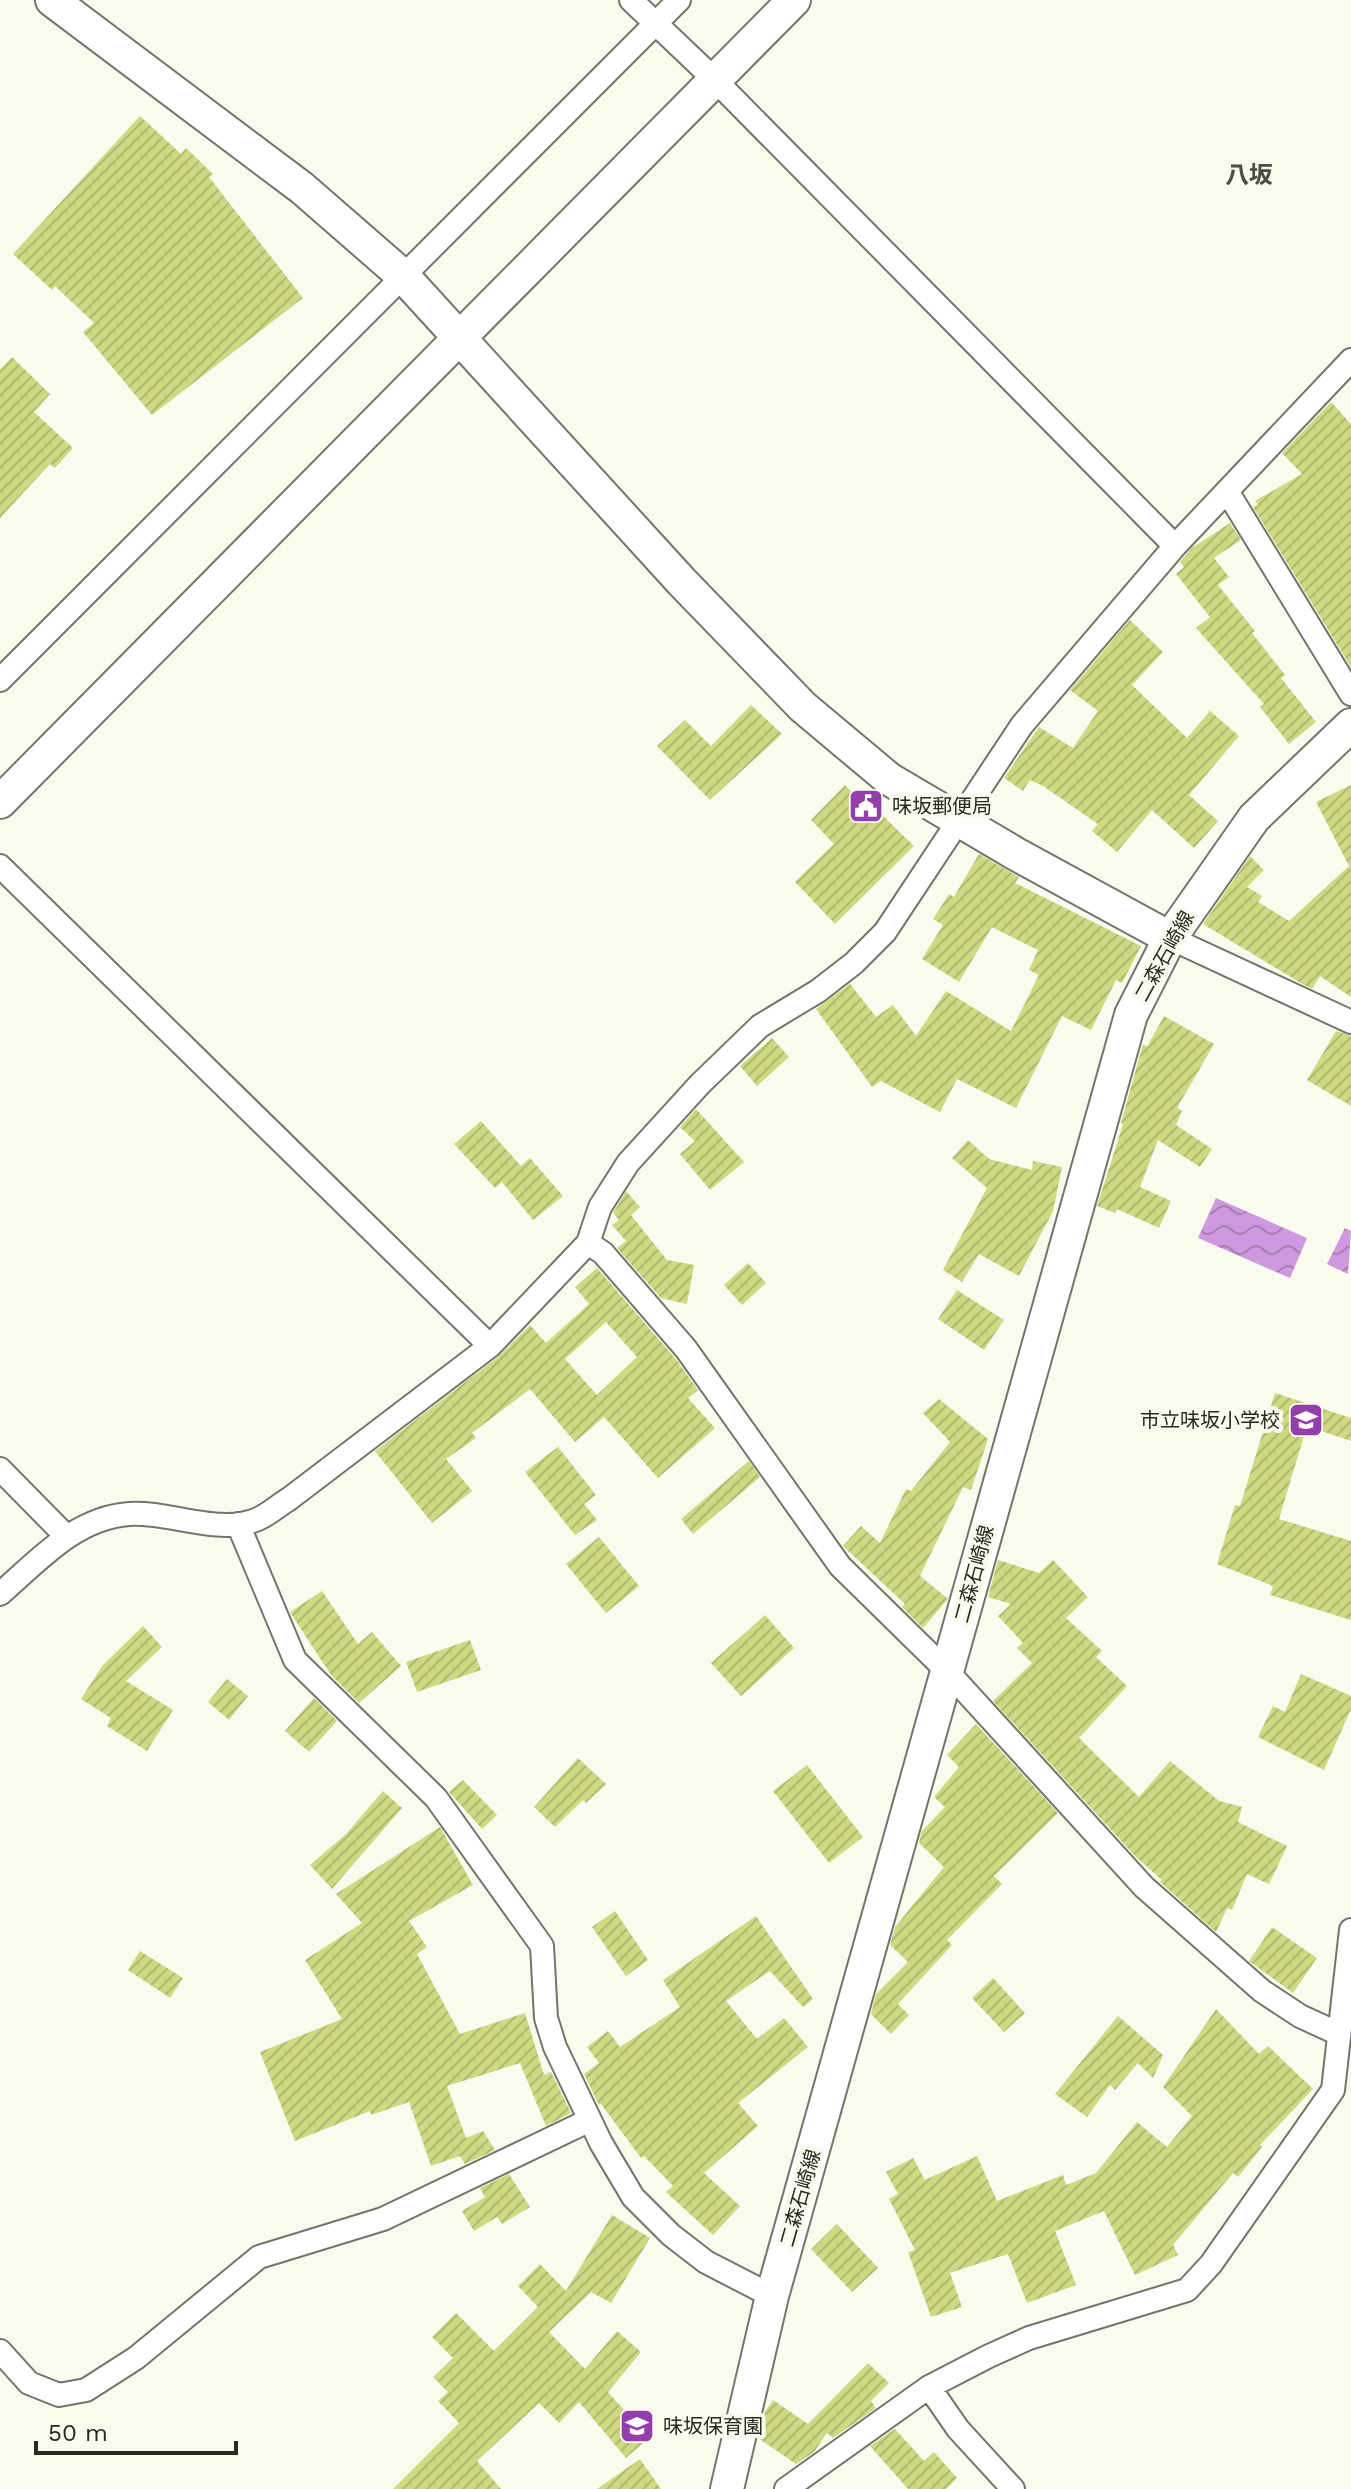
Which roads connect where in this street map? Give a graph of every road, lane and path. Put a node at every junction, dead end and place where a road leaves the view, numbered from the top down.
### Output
1 (52, 0) edge
2 (631, 0) edge
3 (679, 0) edge
4 (794, 0) edge
5 (655, 24) junction
6 (715, 80) junction
7 (403, 276) junction
8 (461, 336) junction
9 (1351, 360) edge
10 (1227, 491) junction
11 (1175, 546) junction
12 (0, 680) edge
13 (1351, 694) edge
14 (1351, 725) edge
15 (0, 802) edge
16 (957, 821) junction
17 (0, 866) edge
18 (1170, 938) junction
19 (1351, 1022) edge
20 (588, 1243) junction
21 (490, 1346) junction
22 (0, 1469) edge
23 (238, 1524) junction
24 (66, 1536) junction
25 (0, 1594) edge
26 (948, 1672) junction
27 (1351, 1930) edge
28 (1339, 2034) junction
29 (590, 2120) junction
30 (772, 2296) junction
31 (0, 2351) edge
32 (929, 2387) junction
33 (727, 2489) edge
34 (786, 2489) edge
35 (1013, 2489) edge

1 - 7 street
2 - 5 street
3 - 5 street
4 - 6 street
5 - 6 street
5 - 7 street
6 - 8 street
6 - 11 street
7 - 8 street
7 - 12 street
8 - 15 street
8 - 16 street
9 - 10 street
10 - 11 street
10 - 13 street
11 - 16 street
14 - 18 street, 二森石崎線
16 - 18 street
16 - 20 street
17 - 21 street
18 - 19 street
18 - 26 street, 二森石崎線
20 - 21 street
20 - 26 street
21 - 23 street
22 - 24 street
23 - 24 street
23 - 29 street
24 - 25 street
26 - 28 street
26 - 30 street, 二森石崎線
27 - 28 street
28 - 32 street
29 - 30 street
29 - 31 street
30 - 33 street, 二森石崎線
32 - 34 street
32 - 35 street

